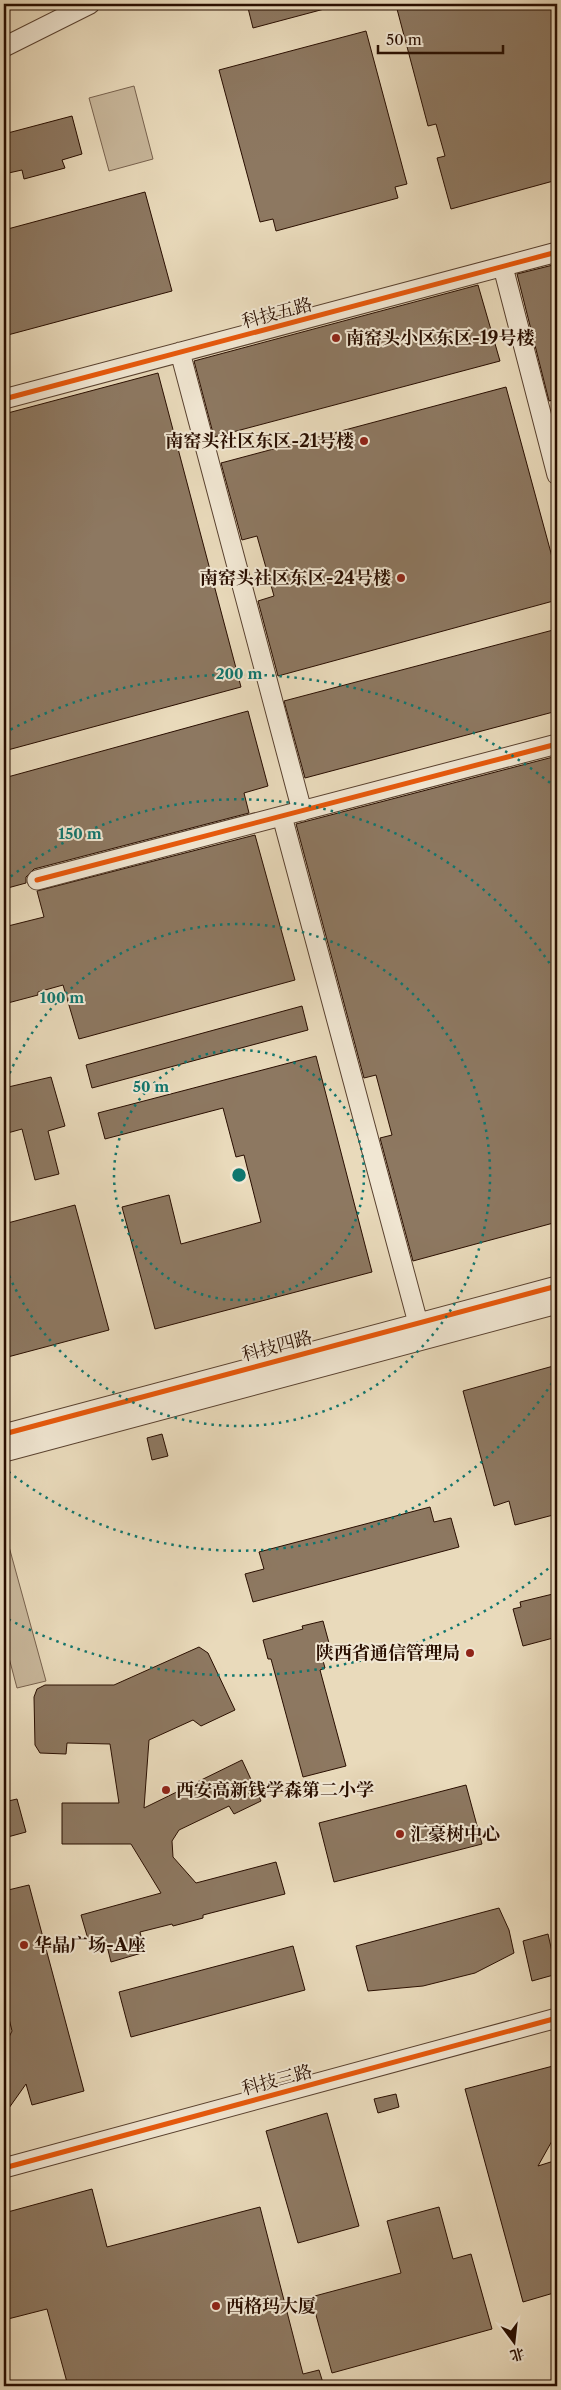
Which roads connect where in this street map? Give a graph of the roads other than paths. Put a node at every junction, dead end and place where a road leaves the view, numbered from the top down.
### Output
1 (90, 4) edge
2 (4, 47) edge
3 (557, 252) edge
4 (503, 267) junction
5 (180, 352) junction
6 (4, 399) edge
7 (557, 475) edge
8 (557, 744) edge
9 (302, 810) junction
10 (282, 816) junction
11 (37, 880) dead end
12 (557, 1286) edge
13 (557, 1304) edge
14 (418, 1323) junction
15 (4, 1434) edge
16 (4, 1452) edge
17 (557, 2018) edge
18 (4, 2168) edge

1 - 2 street
3 - 4 street, 科技五路
4 - 5 street, 科技五路
4 - 7 street
5 - 6 street, 科技五路
5 - 9 street
8 - 9 street
9 - 10 street
10 - 11 street
10 - 14 street
12 - 14 street, 科技四路
13 - 16 street, 科技四路
14 - 15 street, 科技四路
17 - 18 street, 科技三路

